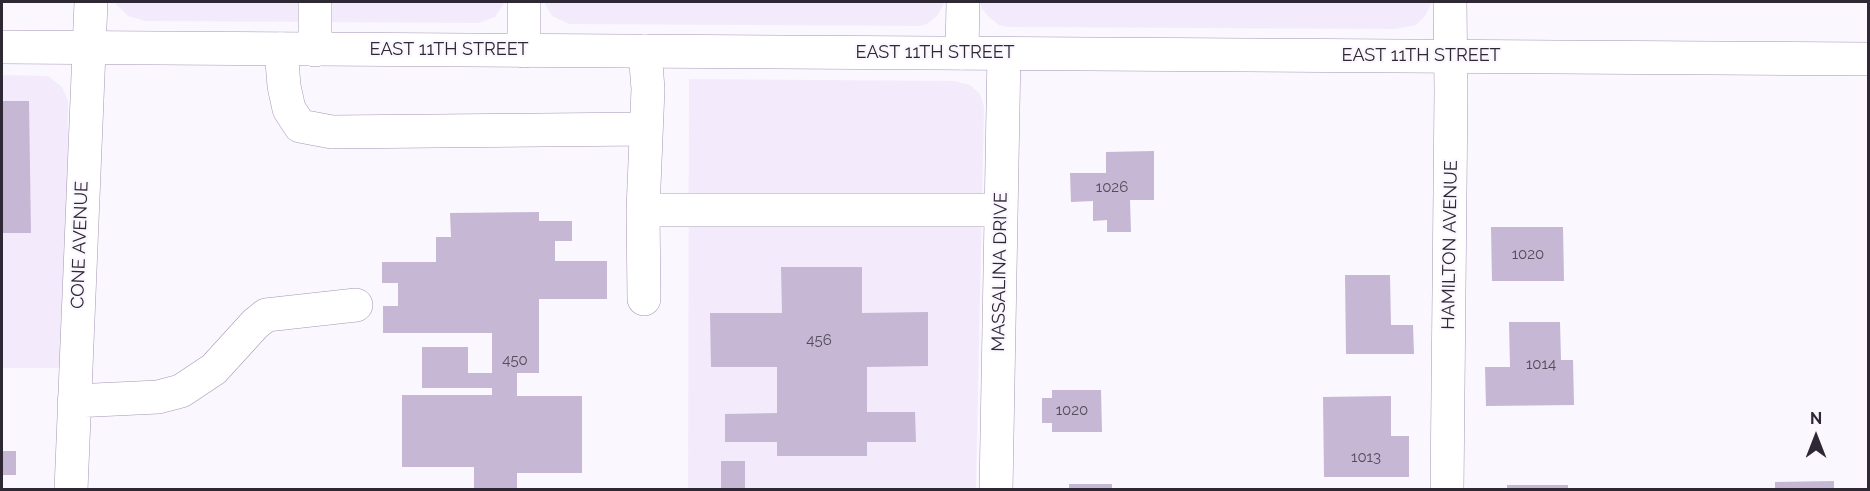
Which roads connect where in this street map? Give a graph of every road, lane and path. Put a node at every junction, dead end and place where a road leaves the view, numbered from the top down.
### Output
1 (91, 2) edge
2 (315, 2) edge
3 (524, 2) edge
4 (963, 2) edge
5 (1450, 2) edge
6 (2, 47) edge
7 (88, 48) junction
8 (281, 49) junction
9 (315, 50) junction
10 (524, 51) junction
11 (645, 51) junction
12 (962, 53) junction
13 (1004, 54) junction
14 (1450, 56) junction
15 (1869, 59) edge
16 (646, 129) junction
17 (643, 210) junction
18 (1001, 210) junction
19 (644, 299) dead end
20 (356, 305) dead end
21 (74, 401) junction
22 (71, 489) edge
23 (996, 489) edge
24 (1447, 489) edge

1 - 7 main road, CONE AVENUE
2 - 9 main road
3 - 10 main road
4 - 12 main road
5 - 14 main road, HAMILTON AVENUE
6 - 7 main road, EAST 11TH STREET
7 - 8 main road, EAST 11TH STREET
7 - 21 main road, CONE AVENUE
8 - 9 main road, EAST 11TH STREET
8 - 16 main road
9 - 10 main road, EAST 11TH STREET
10 - 11 main road, EAST 11TH STREET
11 - 12 main road, EAST 11TH STREET
11 - 16 main road
12 - 13 main road, EAST 11TH STREET
13 - 14 main road, EAST 11TH STREET
13 - 18 main road, MASSALINA DRIVE
14 - 15 main road, EAST 11TH STREET
14 - 24 main road, HAMILTON AVENUE
16 - 17 main road
17 - 18 main road
17 - 19 main road
18 - 23 main road, MASSALINA DRIVE
20 - 21 main road
21 - 22 main road, CONE AVENUE

